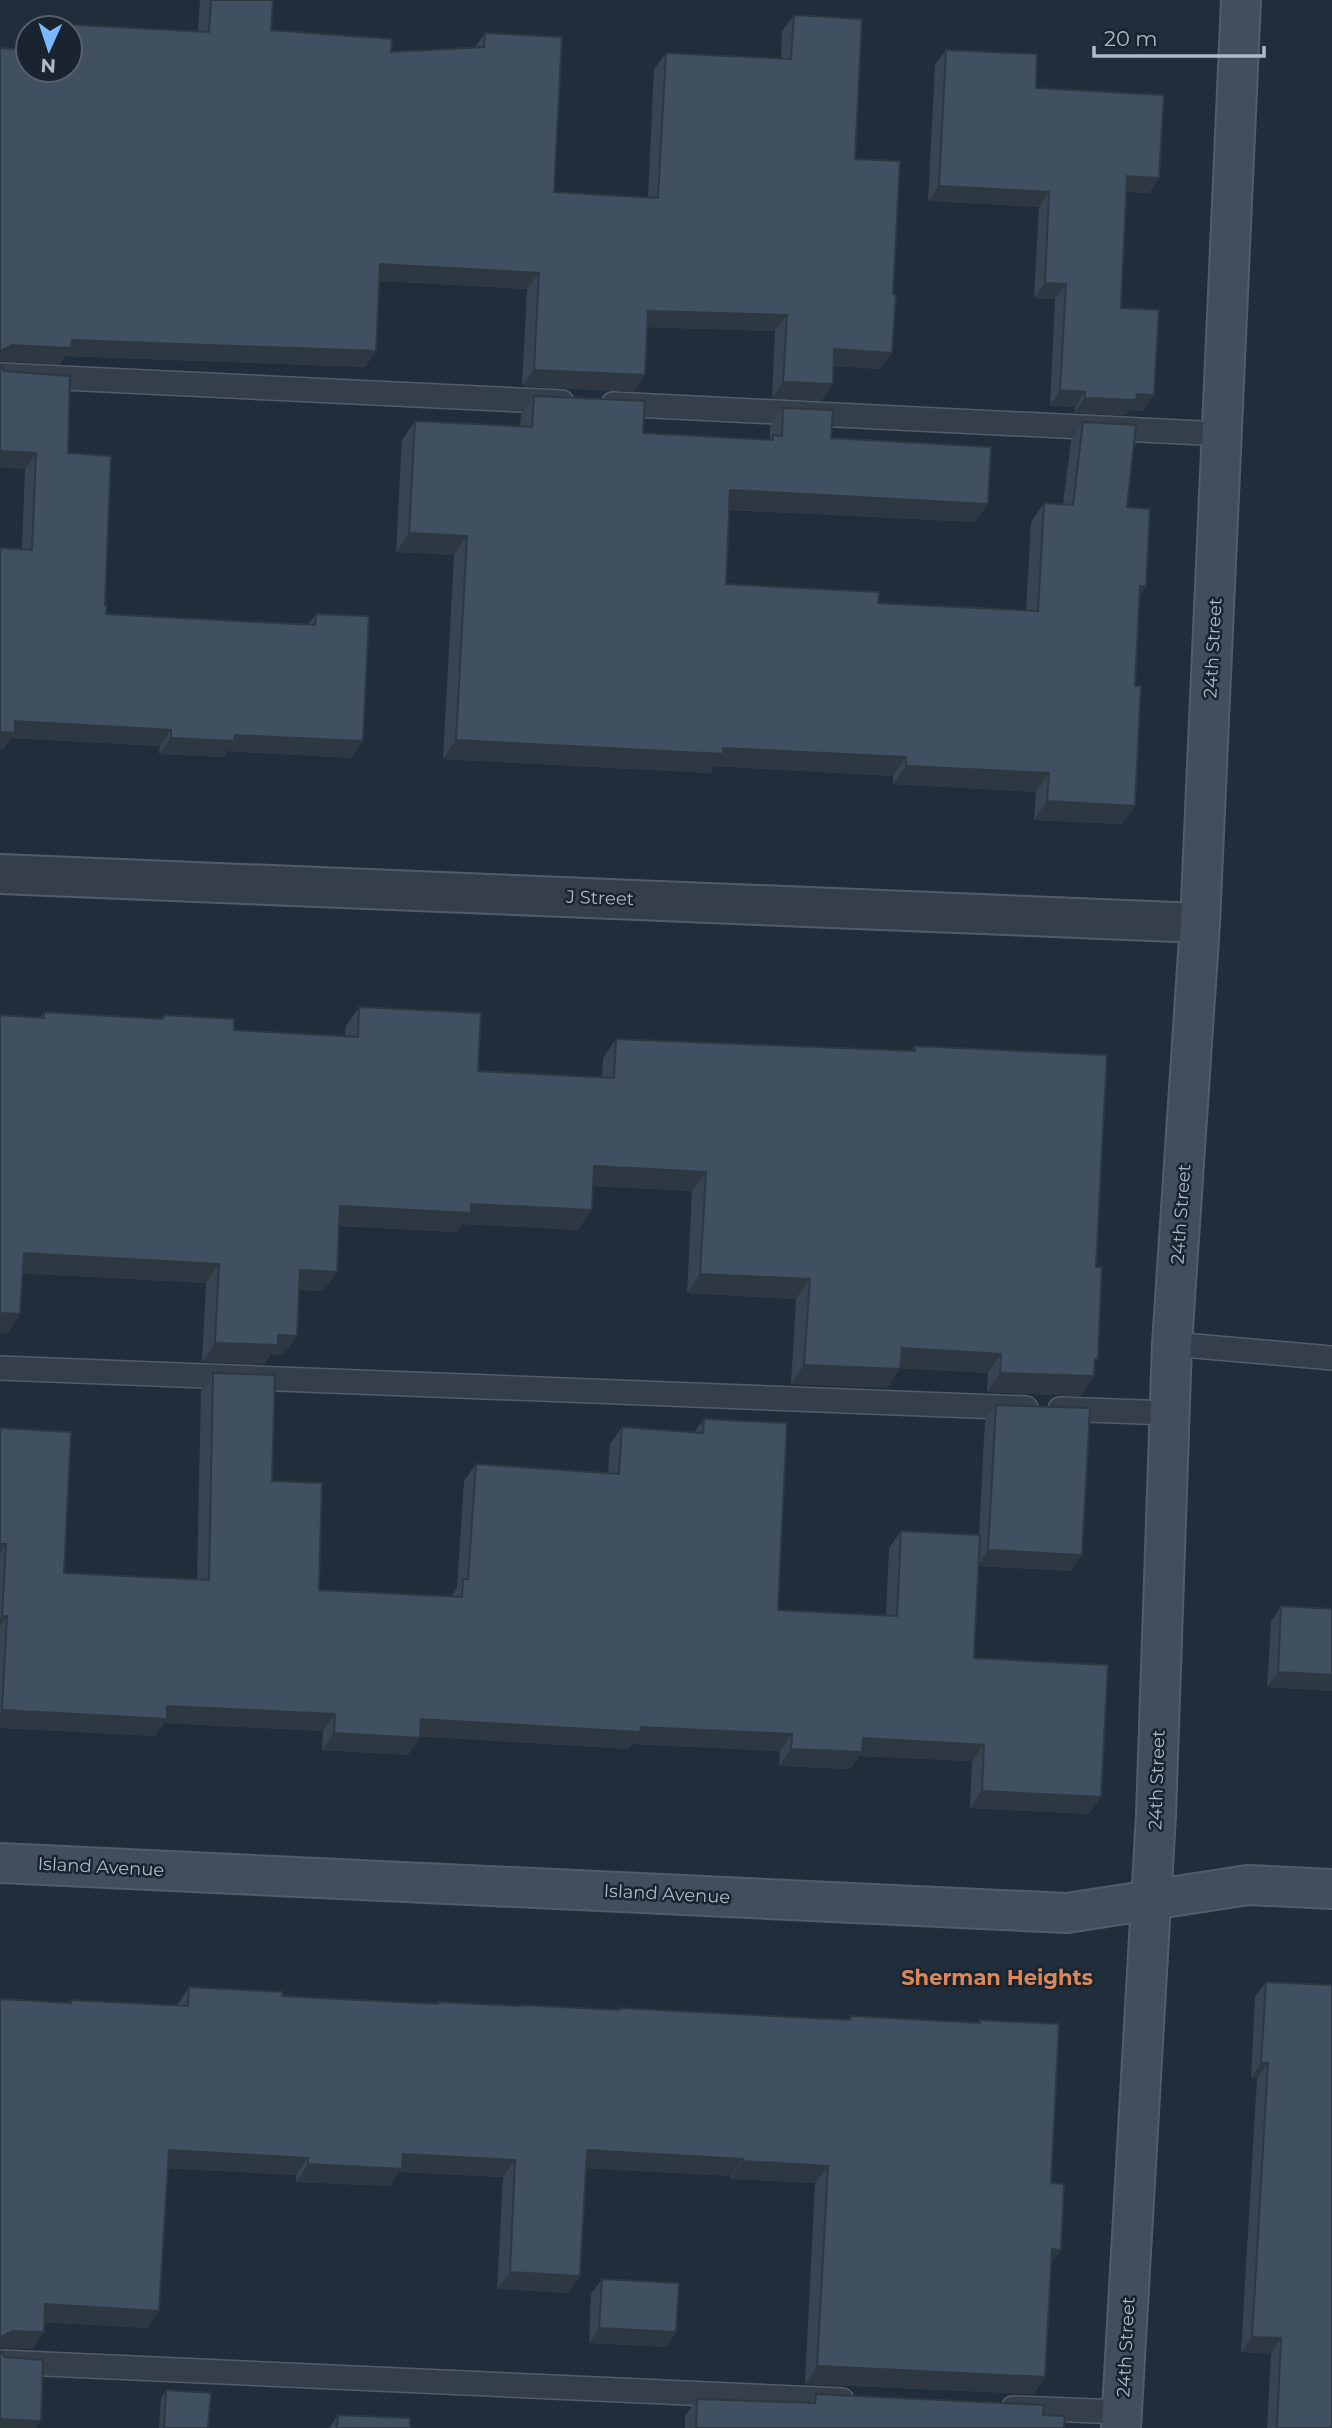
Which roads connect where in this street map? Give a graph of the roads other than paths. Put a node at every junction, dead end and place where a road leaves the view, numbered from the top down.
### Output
1 (1241, 0) edge
2 (0, 375) edge
3 (1222, 434) junction
4 (0, 874) edge
5 (1200, 923) junction
6 (1172, 1344) junction
7 (1332, 1359) edge
8 (0, 1368) edge
9 (1169, 1413) junction
10 (0, 1863) edge
11 (1332, 1889) edge
12 (1152, 1899) junction
13 (0, 2362) edge
14 (857, 2401) edge
15 (996, 2407) edge
16 (1121, 2420) edge

1 - 3 street, 24th Street
2 - 3 lane
3 - 5 street, 24th Street
4 - 5 street, J Street
5 - 6 street, 24th Street
6 - 7 lane
6 - 9 street, 24th Street
8 - 9 lane
9 - 12 street, 24th Street
10 - 12 street, Island Avenue
11 - 12 street, Island Avenue
12 - 16 street, 24th Street
13 - 14 lane
15 - 16 lane

